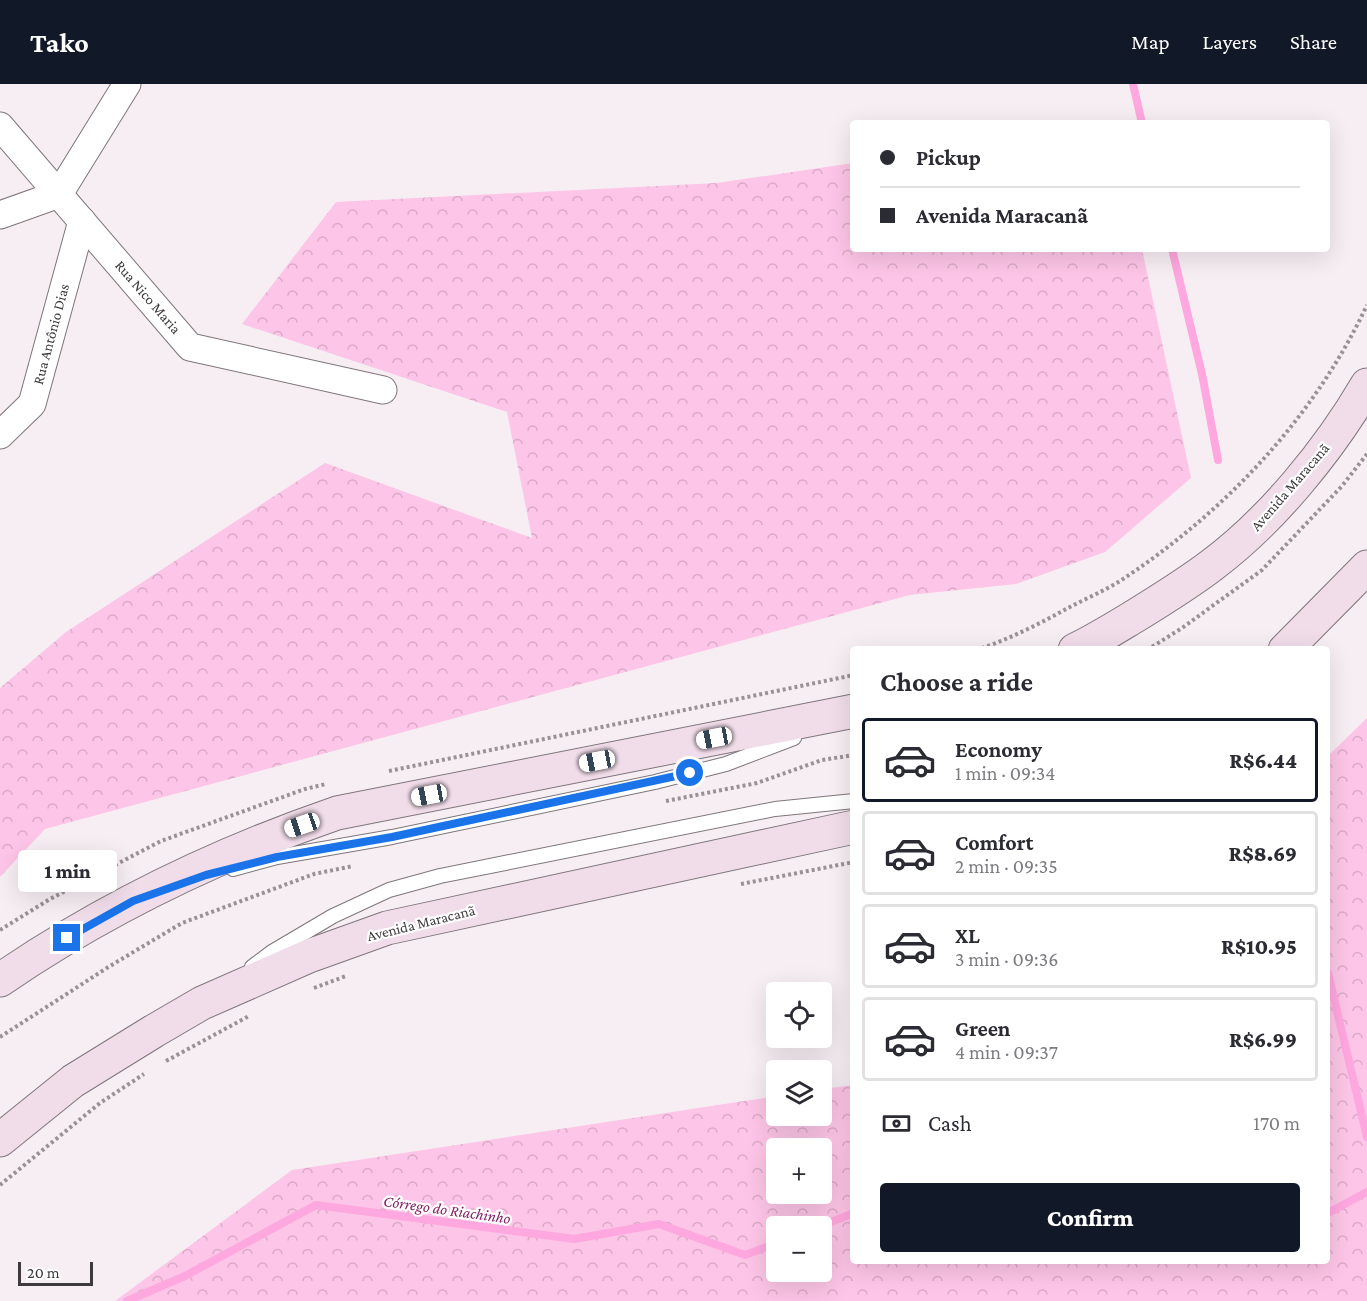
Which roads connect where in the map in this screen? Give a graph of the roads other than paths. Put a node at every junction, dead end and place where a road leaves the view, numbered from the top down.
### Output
1 (127, 84) edge
2 (0, 126) edge
3 (59, 194) junction
4 (0, 215) edge
5 (82, 221) junction
6 (1367, 385) edge
7 (383, 390) dead end
8 (0, 435) edge
9 (1367, 567) edge
10 (1083, 646) edge
11 (1289, 646) edge
12 (850, 712) edge
13 (850, 720) edge
14 (850, 801) edge
15 (850, 828) edge
16 (133, 901) junction
17 (0, 980) edge
18 (202, 1004) junction
19 (0, 1140) edge

1 - 3 street
2 - 3 street, Rua Nico Maria
3 - 4 street
3 - 5 street, Rua Nico Maria
5 - 7 street, Rua Nico Maria
5 - 8 street, Rua Antônio Dias
6 - 10 main road, Avenida Maracanã
9 - 11 main road
12 - 16 main road
13 - 16 lane
14 - 18 lane
15 - 18 main road, Avenida Maracanã
16 - 17 main road
18 - 19 main road, Avenida Maracanã

